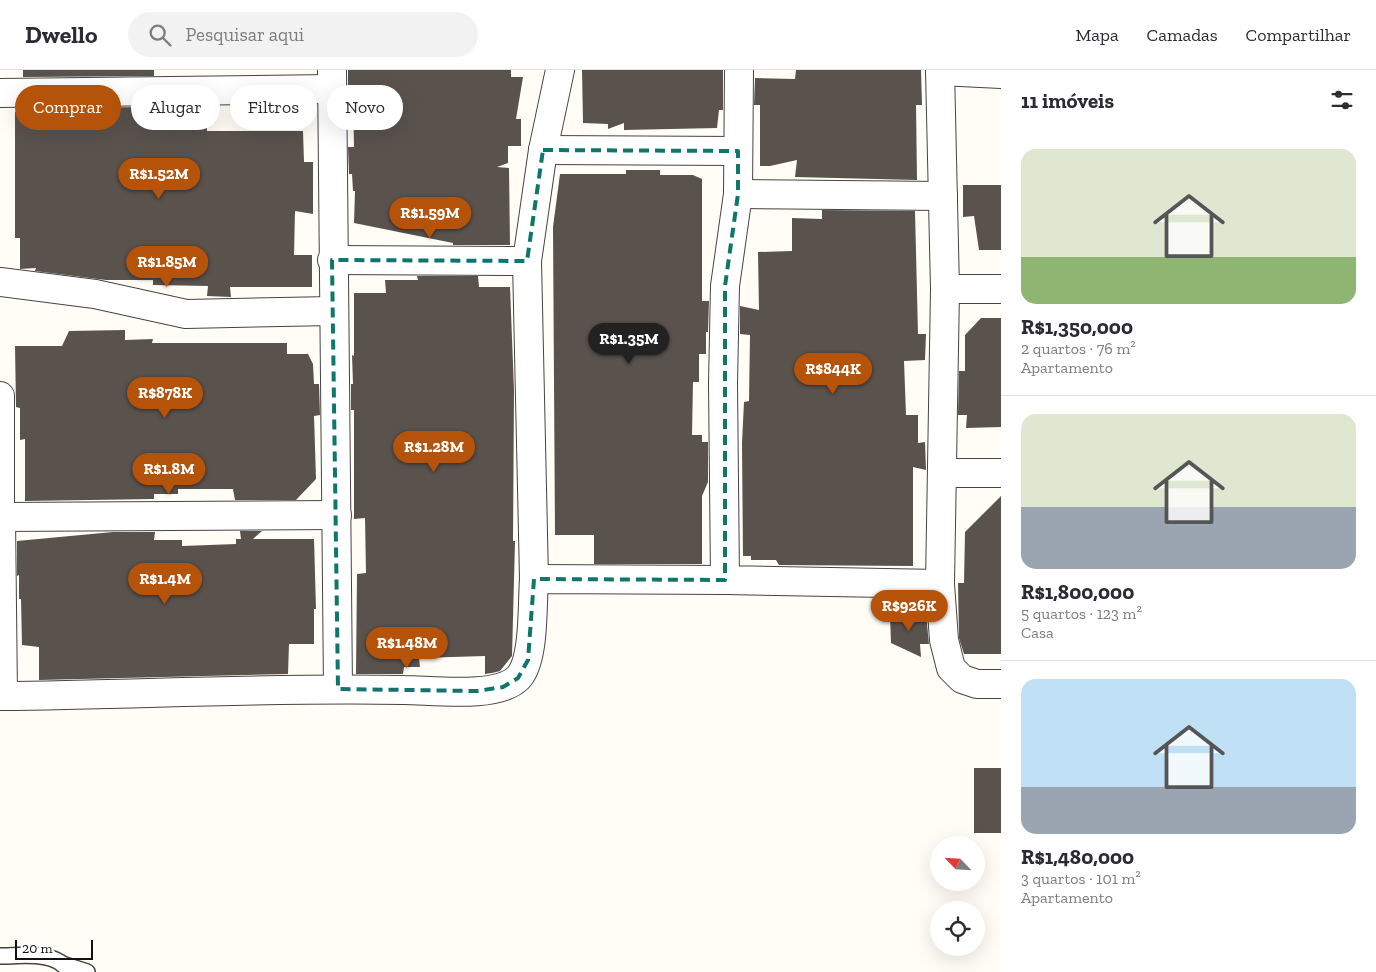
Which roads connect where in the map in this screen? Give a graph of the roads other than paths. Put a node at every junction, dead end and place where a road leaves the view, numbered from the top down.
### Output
1 (560, 70) edge
2 (739, 70) edge
3 (940, 71) edge
4 (1001, 74) edge
5 (332, 79) edge
6 (0, 93) edge
7 (543, 150) junction
8 (738, 151) junction
9 (738, 194) junction
10 (943, 196) junction
11 (332, 260) junction
12 (526, 261) junction
13 (0, 282) edge
14 (945, 289) junction
15 (1001, 289) edge
16 (333, 311) junction
17 (0, 396) edge
18 (944, 473) junction
19 (1001, 473) edge
20 (336, 515) junction
21 (1, 517) edge
22 (534, 579) junction
23 (725, 580) junction
24 (940, 584) junction
25 (1001, 684) edge
26 (338, 688) junction
27 (2, 696) edge
28 (0, 956) edge
29 (67, 969) edge
30 (87, 972) edge

1 - 7 street
2 - 8 street
3 - 4 street
3 - 10 street
5 - 6 street
5 - 11 street
7 - 8 street
7 - 12 street
8 - 9 street
9 - 10 street
9 - 23 street
10 - 14 street
11 - 12 street
11 - 16 street
12 - 22 street
13 - 16 street
14 - 15 street
14 - 18 street
16 - 20 street
17 - 21 street
18 - 19 street
18 - 24 street
20 - 21 street
20 - 26 street
21 - 27 street
22 - 23 street
22 - 26 street
23 - 24 street
24 - 25 street
26 - 27 street
28 - 29 lane
29 - 30 lane

